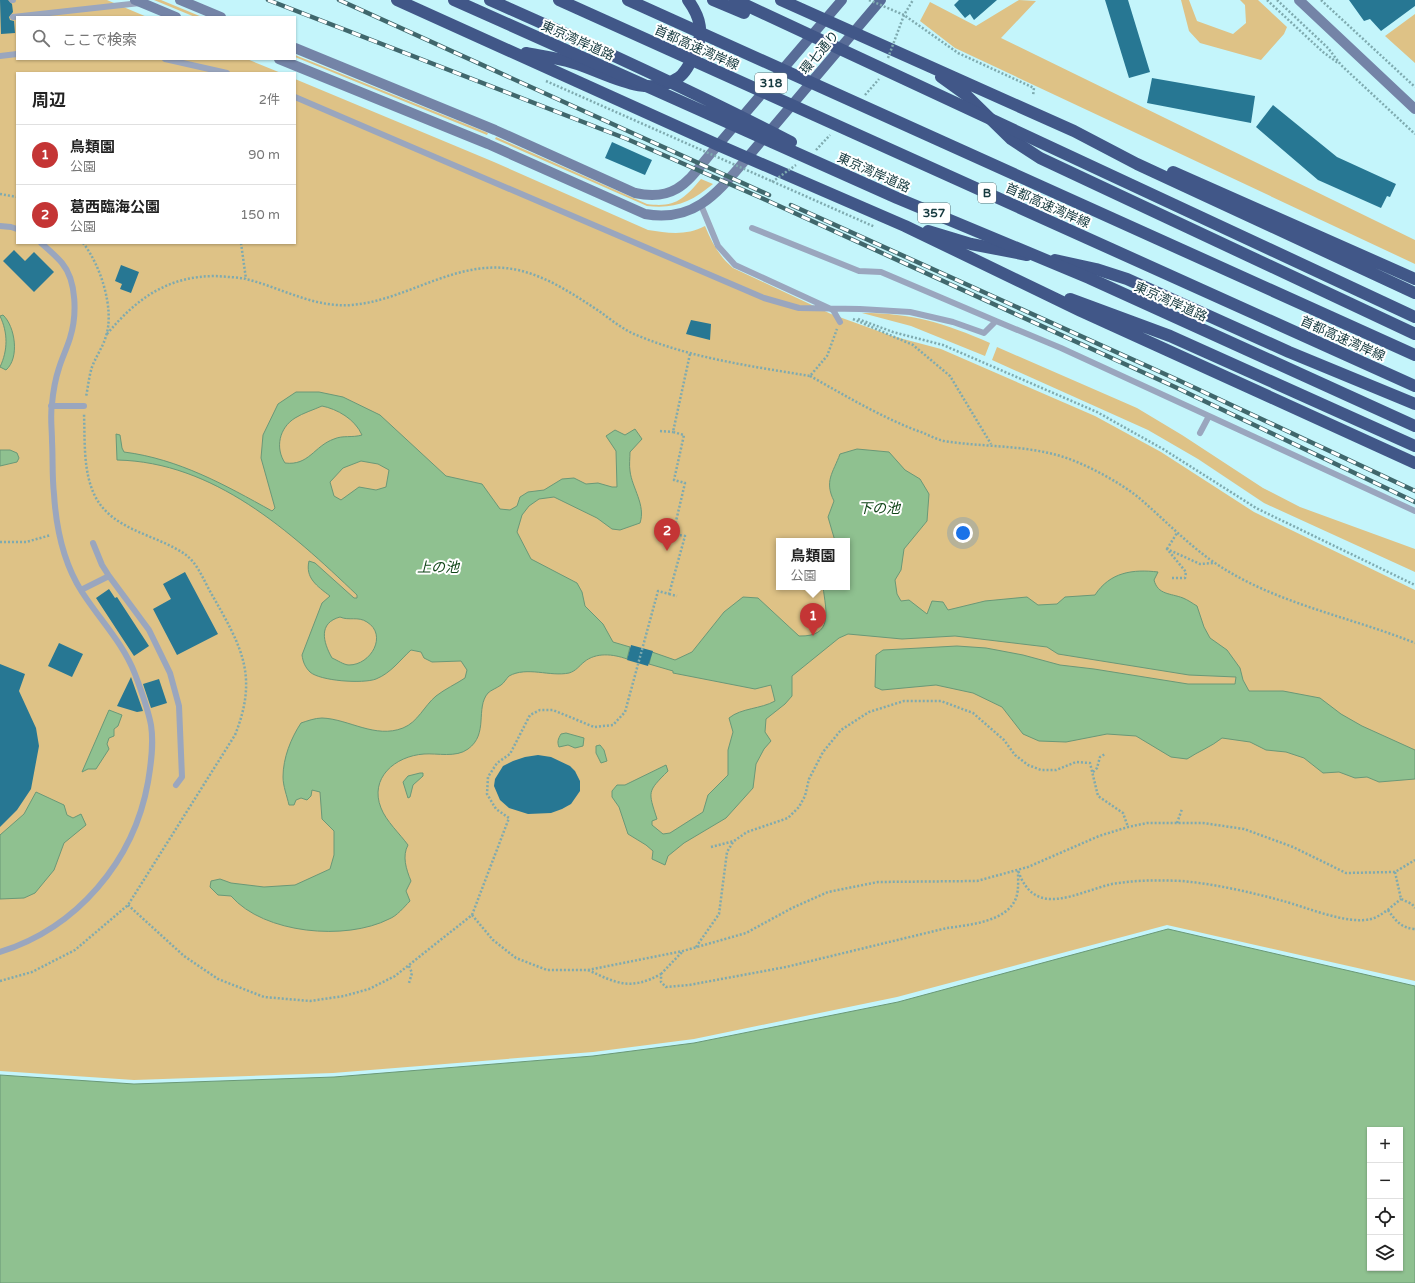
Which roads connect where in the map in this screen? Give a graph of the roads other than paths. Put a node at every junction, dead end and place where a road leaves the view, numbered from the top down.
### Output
1 (180, 0) edge
2 (397, 0) edge
3 (403, 0) edge
4 (454, 0) edge
5 (490, 0) edge
6 (559, 0) edge
7 (628, 0) edge
8 (688, 0) edge
9 (713, 0) edge
10 (734, 0) edge
11 (781, 0) edge
12 (842, 0) edge
13 (881, 0) edge
14 (1299, 0) edge
15 (138, 1) edge
16 (22, 16) edge
17 (174, 16) edge
18 (219, 16) edge
19 (441, 20) junction
20 (824, 20) junction
21 (852, 33) junction
22 (296, 48) edge
23 (510, 50) junction
24 (16, 54) edge
25 (0, 56) edge
26 (169, 60) edge
27 (281, 60) edge
28 (917, 60) junction
29 (223, 72) edge
30 (925, 88) junction
31 (296, 96) edge
32 (1415, 109) edge
33 (1074, 131) junction
34 (718, 145) junction
35 (748, 158) junction
36 (897, 198) junction
37 (701, 205) junction
38 (0, 226) edge
39 (905, 226) junction
40 (752, 228) dead end
41 (16, 230) edge
42 (42, 244) edge
43 (1015, 278) junction
44 (1415, 279) edge
45 (1415, 293) edge
46 (833, 310) junction
47 (1415, 317) edge
48 (996, 321) junction
49 (840, 322) road end
50 (1415, 334) edge
51 (1415, 355) edge
52 (1415, 386) edge
53 (1415, 404) edge
54 (51, 406) junction
55 (84, 406) dead end
56 (1209, 416) junction
57 (1415, 426) edge
58 (1200, 433) dead end
59 (1415, 446) edge
60 (1415, 462) edge
61 (1415, 511) edge
62 (93, 543) dead end
63 (109, 576) junction
64 (81, 590) junction
65 (176, 785) dead end
66 (0, 952) edge

1 - 18 street
2 - 19 highway
3 - 19 highway
4 - 36 highway, 東京湾岸道路 / 357, bridge
5 - 36 highway, bridge
6 - 52 highway, 首都高速湾岸線 / B, bridge
7 - 51 highway, 首都高速湾岸線 / B, bridge
8 - 23 highway
9 - 30 highway, bridge
10 - 30 highway, bridge
11 - 20 highway
12 - 20 main road, 環七通り / 318
13 - 21 main road, 環七通り / 318
14 - 32 street
15 - 16 lane
15 - 17 street
19 - 23 highway
20 - 21 highway
20 - 34 main road, 環七通り / 318
21 - 28 highway
21 - 35 main road, 環七通り / 318
22 - 34 street
23 - 34 highway
24 - 25 lane
26 - 29 lane
27 - 37 street
28 - 33 highway
28 - 50 highway
30 - 47 highway, bridge
31 - 46 lane
33 - 44 highway
33 - 45 highway
34 - 35 highway
35 - 37 street
35 - 39 highway
36 - 57 highway, 東京湾岸道路 / 357, bridge
37 - 46 lane
38 - 41 lane
39 - 43 highway
39 - 53 highway
40 - 48 lane
42 - 54 lane
43 - 59 highway
43 - 60 highway
46 - 48 lane
46 - 49 lane
48 - 56 lane
54 - 55 lane
54 - 64 lane
56 - 58 lane
56 - 61 lane
62 - 63 lane
63 - 64 lane
63 - 65 lane
64 - 66 lane

